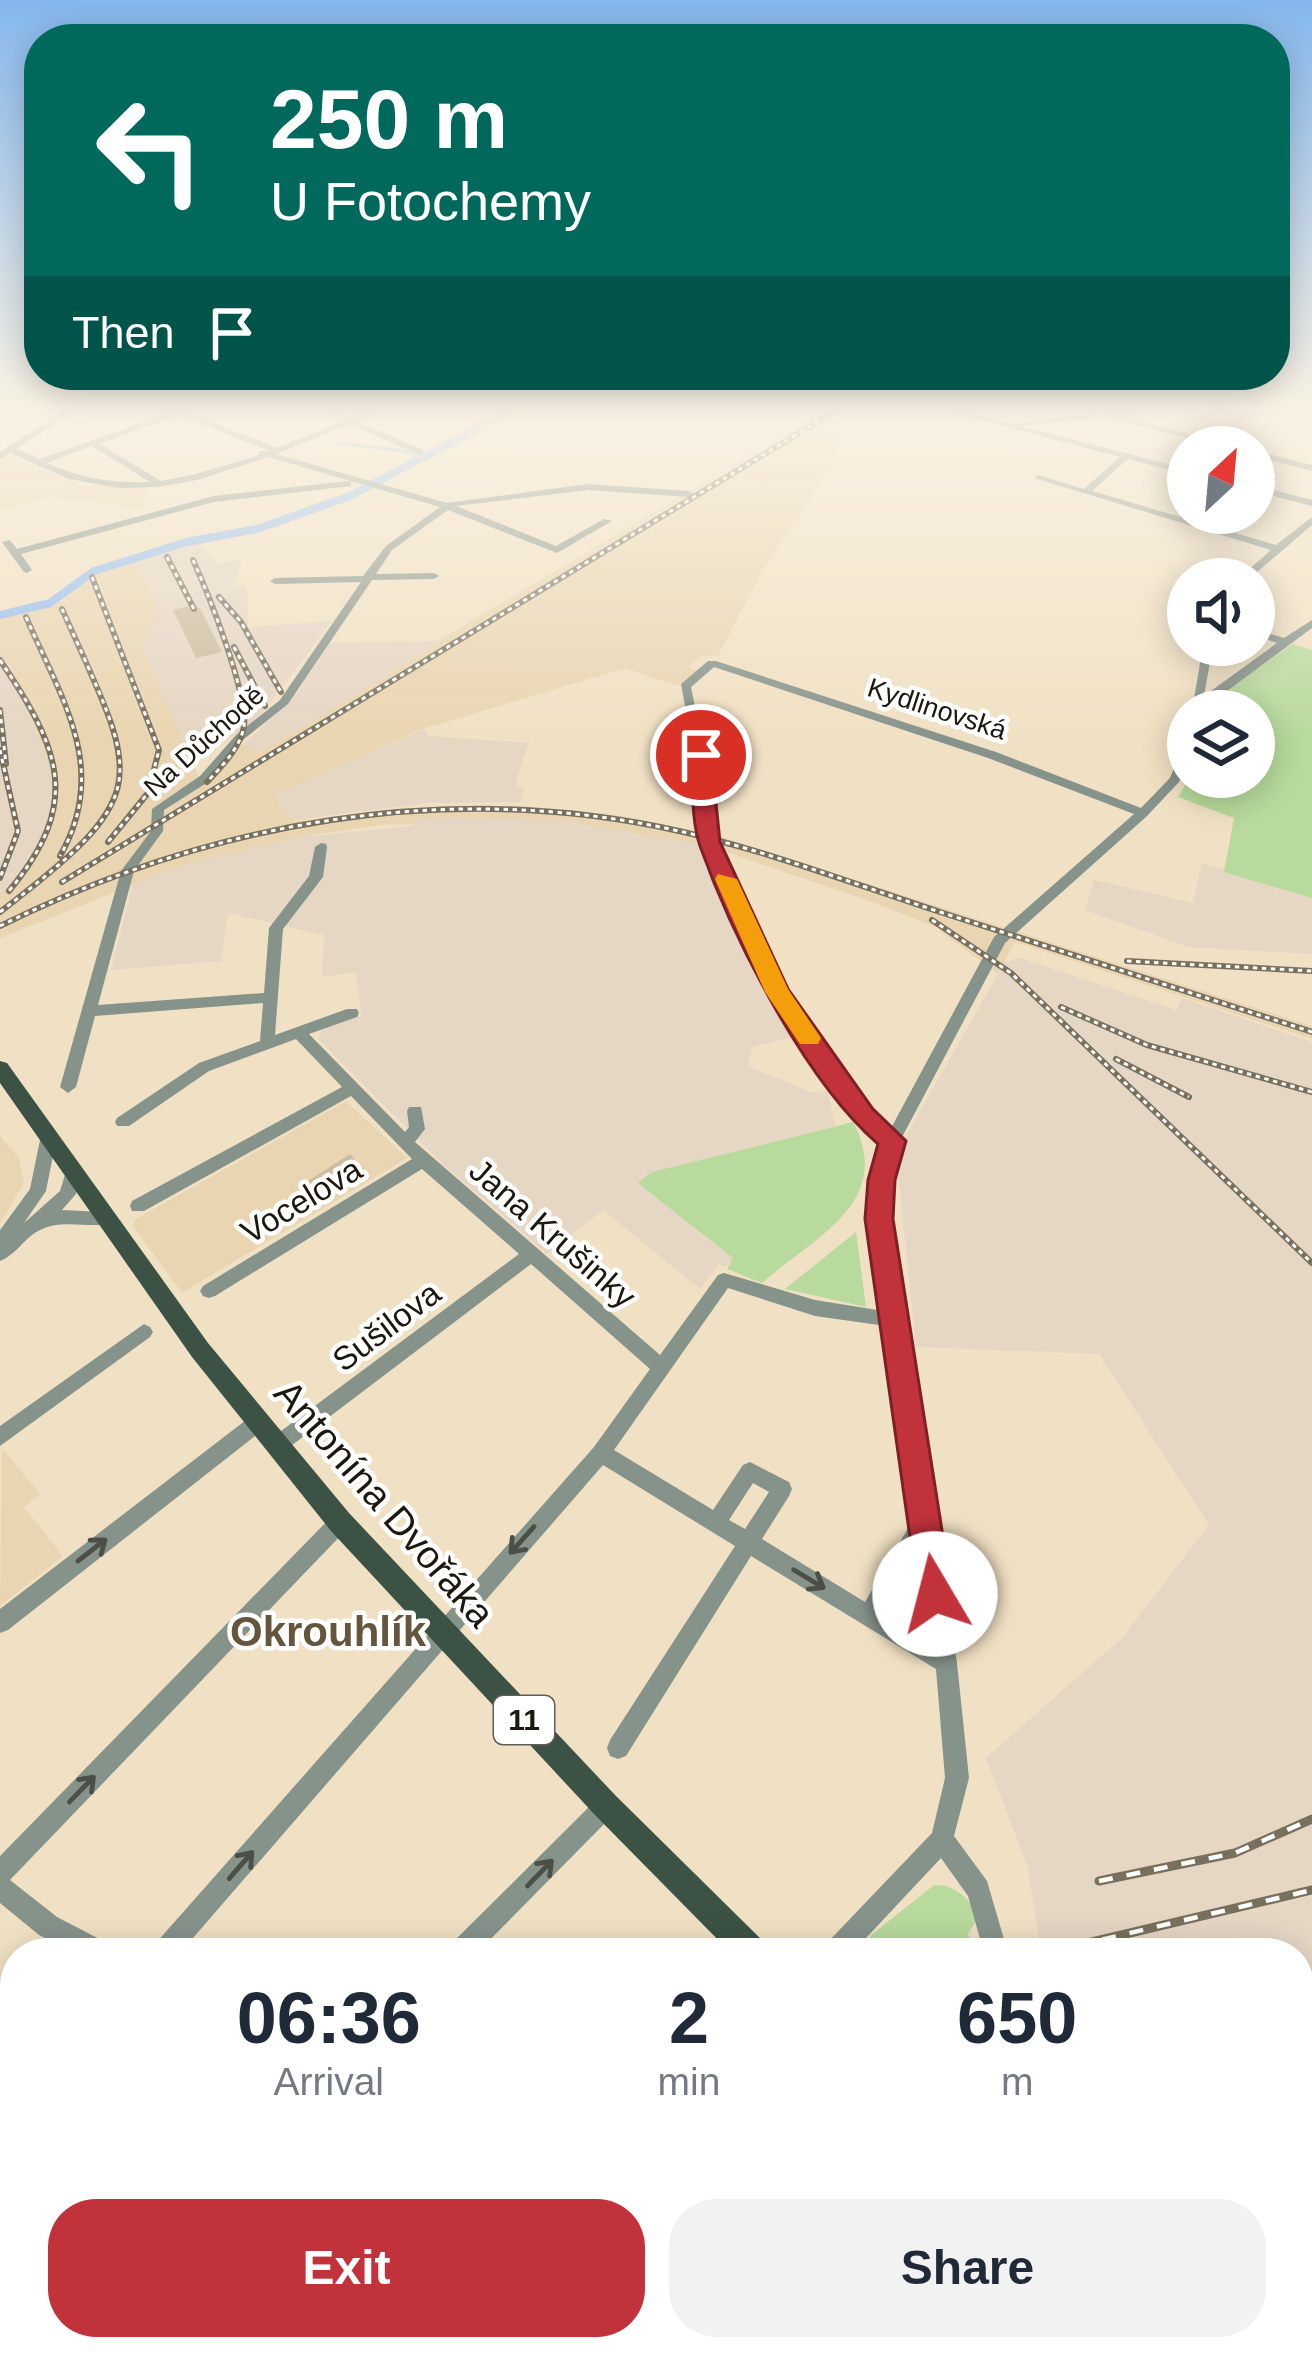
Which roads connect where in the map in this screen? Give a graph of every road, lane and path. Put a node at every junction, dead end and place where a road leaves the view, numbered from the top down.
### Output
1 (145, 518) edge
2 (430, 518) edge
3 (477, 518) edge
4 (1173, 518) edge
5 (1312, 520) edge
6 (607, 521) dead end
7 (7, 542) dead end
8 (1278, 549) junction
9 (15, 554) junction
10 (1268, 558) edge
11 (27, 570) dead end
12 (434, 576) dead end
13 (366, 578) junction
14 (274, 581) dead end
15 (1312, 623) edge
16 (1275, 639) edge
17 (1287, 643) junction
18 (1222, 690) edge
19 (1167, 787) edge
20 (1143, 813) junction
21 (321, 847) dead end
22 (269, 998) junction
23 (89, 1011) junction
24 (352, 1013) dead end
25 (297, 1030) junction
26 (267, 1040) junction
27 (0, 1068) edge
28 (68, 1088) dead end
29 (353, 1088) junction
30 (416, 1111) dead end
31 (123, 1122) dead end
32 (49, 1135) junction
33 (892, 1141) junction
34 (405, 1142) junction
35 (423, 1160) junction
36 (77, 1184) junction
37 (138, 1206) dead end
38 (103, 1219) junction
39 (10, 1236) edge
40 (0, 1254) edge
41 (531, 1254) junction
42 (209, 1291) dead end
43 (895, 1320) junction
44 (144, 1332) dead end
45 (662, 1368) junction
46 (257, 1423) junction
47 (0, 1437) edge
48 (276, 1446) junction
49 (601, 1453) junction
50 (925, 1518) junction
51 (340, 1522) junction
52 (716, 1523) junction
53 (749, 1543) junction
54 (869, 1616) junction
55 (0, 1622) edge
56 (442, 1635) junction
57 (946, 1663) junction
58 (618, 1748) dead end
59 (605, 1806) junction
60 (942, 1839) junction
61 (0, 1873) edge
62 (0, 1887) edge
63 (66, 1938) edge
64 (177, 1938) edge
65 (475, 1938) edge
66 (738, 1938) edge
67 (849, 1938) edge
68 (992, 1938) edge

1 - 9 street
2 - 13 street, Na Důchodě
3 - 6 street
4 - 8 street
5 - 8 street
7 - 9 street
8 - 10 street
9 - 11 street
12 - 13 street
13 - 14 street
13 - 23 street, Na Důchodě
15 - 17 street
16 - 17 street
17 - 18 street
19 - 20 street
20 - 33 street
20 - 33 street, Kydlinovská
21 - 22 street
22 - 23 street
22 - 26 street
23 - 28 street, Na Důchodě
24 - 25 street
25 - 26 street
25 - 29 street, Jana Krušinky
26 - 31 street
27 - 32 main road, Antonína Dvořáka / 11
29 - 34 street, Jana Krušinky
29 - 37 street
30 - 34 street
32 - 36 main road, Antonína Dvořáka / 11
32 - 39 street
33 - 43 street
34 - 35 street, Jana Krušinky
35 - 41 street, Jana Krušinky
35 - 42 street, Vocelova
36 - 38 main road, Antonína Dvořáka / 11
36 - 39 street
38 - 39 street
38 - 46 main road, Antonína Dvořáka / 11
39 - 40 street
41 - 45 street, Jana Krušinky
41 - 48 street, Sušilova
43 - 45 street
43 - 50 street
44 - 47 street
45 - 49 street
46 - 48 main road, Antonína Dvořáka / 11
55 -> 46 street
48 - 51 main road, Antonína Dvořáka / 11
49 - 52 street
49 -> 56 street
50 - 54 street
50 - 57 street
51 - 56 main road, Antonína Dvořáka / 11
61 -> 51 street
52 - 53 street
52 - 53 street
53 -> 54 street
53 - 58 street
54 - 57 street
56 - 59 main road, Antonína Dvořáka / 11
64 -> 56 street
57 - 60 street
65 -> 59 street
59 - 66 main road, Antonína Dvořáka / 11
60 - 67 street
60 - 68 street
62 - 63 street

